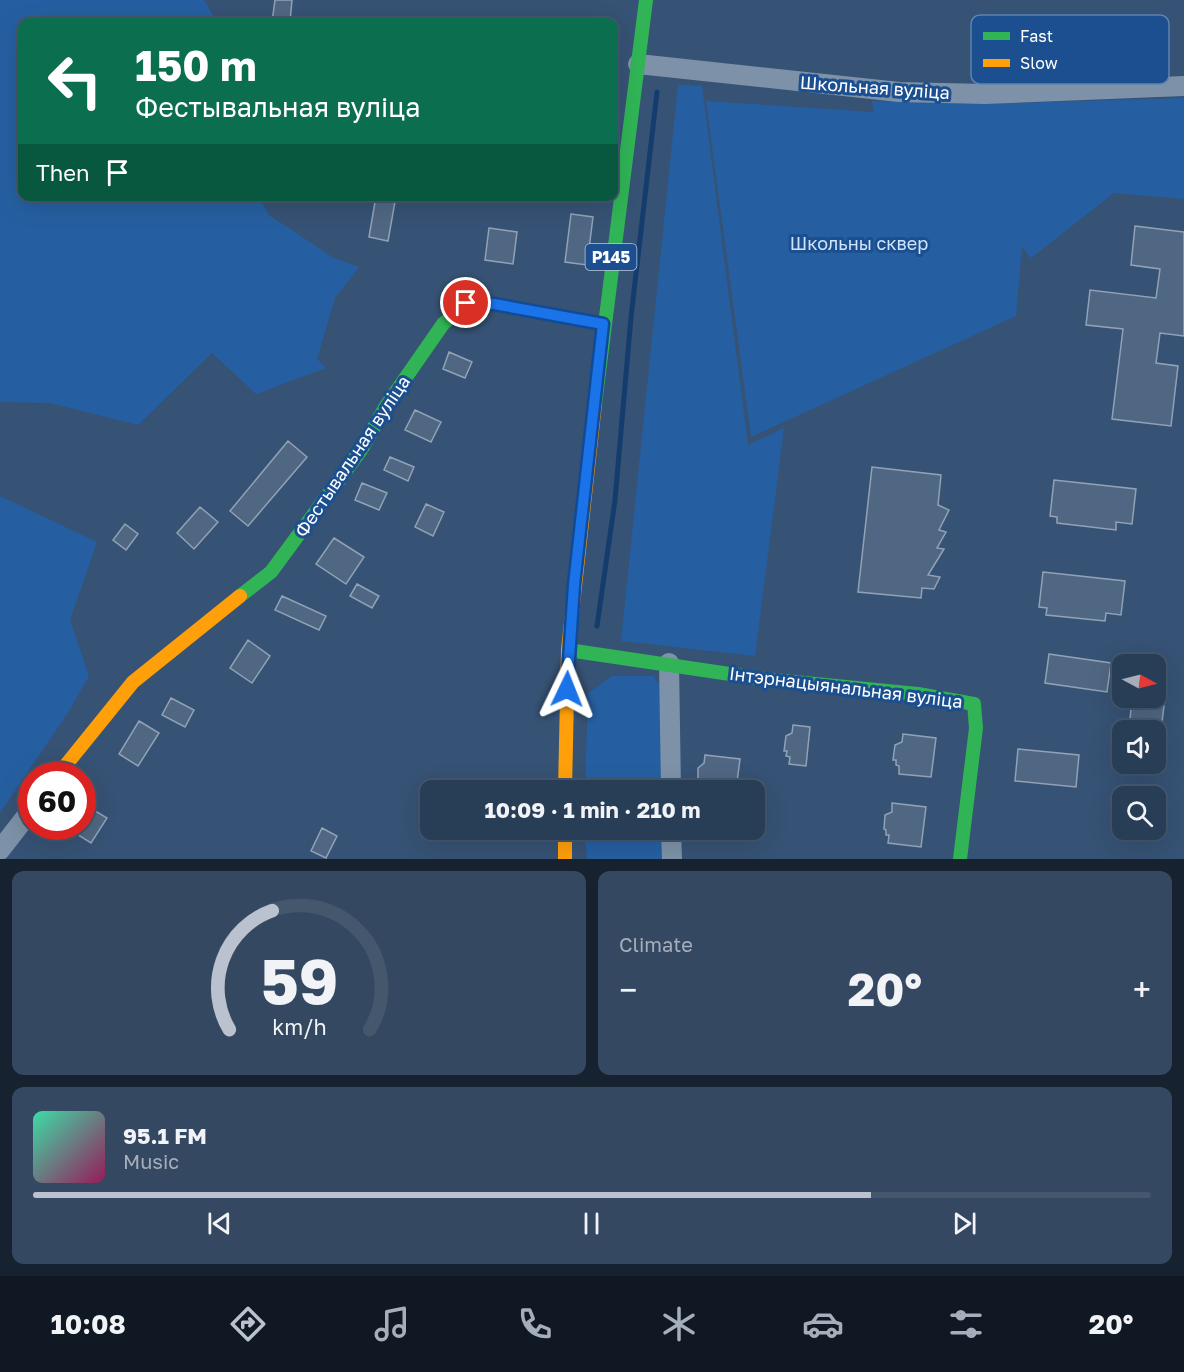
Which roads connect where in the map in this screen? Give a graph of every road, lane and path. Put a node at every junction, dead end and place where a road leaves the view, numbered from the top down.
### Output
1 (646, 0) edge
2 (638, 64) junction
3 (1184, 86) edge
4 (603, 324) junction
5 (568, 650) junction
6 (669, 663) junction
7 (68, 762) edge
8 (565, 780) edge
9 (670, 780) edge
10 (18, 827) edge
11 (564, 840) edge
12 (671, 840) edge
13 (0, 850) edge
14 (565, 859) edge
15 (672, 859) edge
16 (960, 859) edge

1 - 2 street, Р145
2 - 3 street, Школьная вуліца
2 - 4 street, Р145
4 - 5 street, Р145
4 - 7 street, Фестывальная вуліца
5 - 6 street, Інтэрнацыянальная вуліца
5 - 8 street, Р145
6 - 9 street
6 - 16 street, Інтэрнацыянальная вуліца
10 - 13 street
11 - 14 street
12 - 15 street

